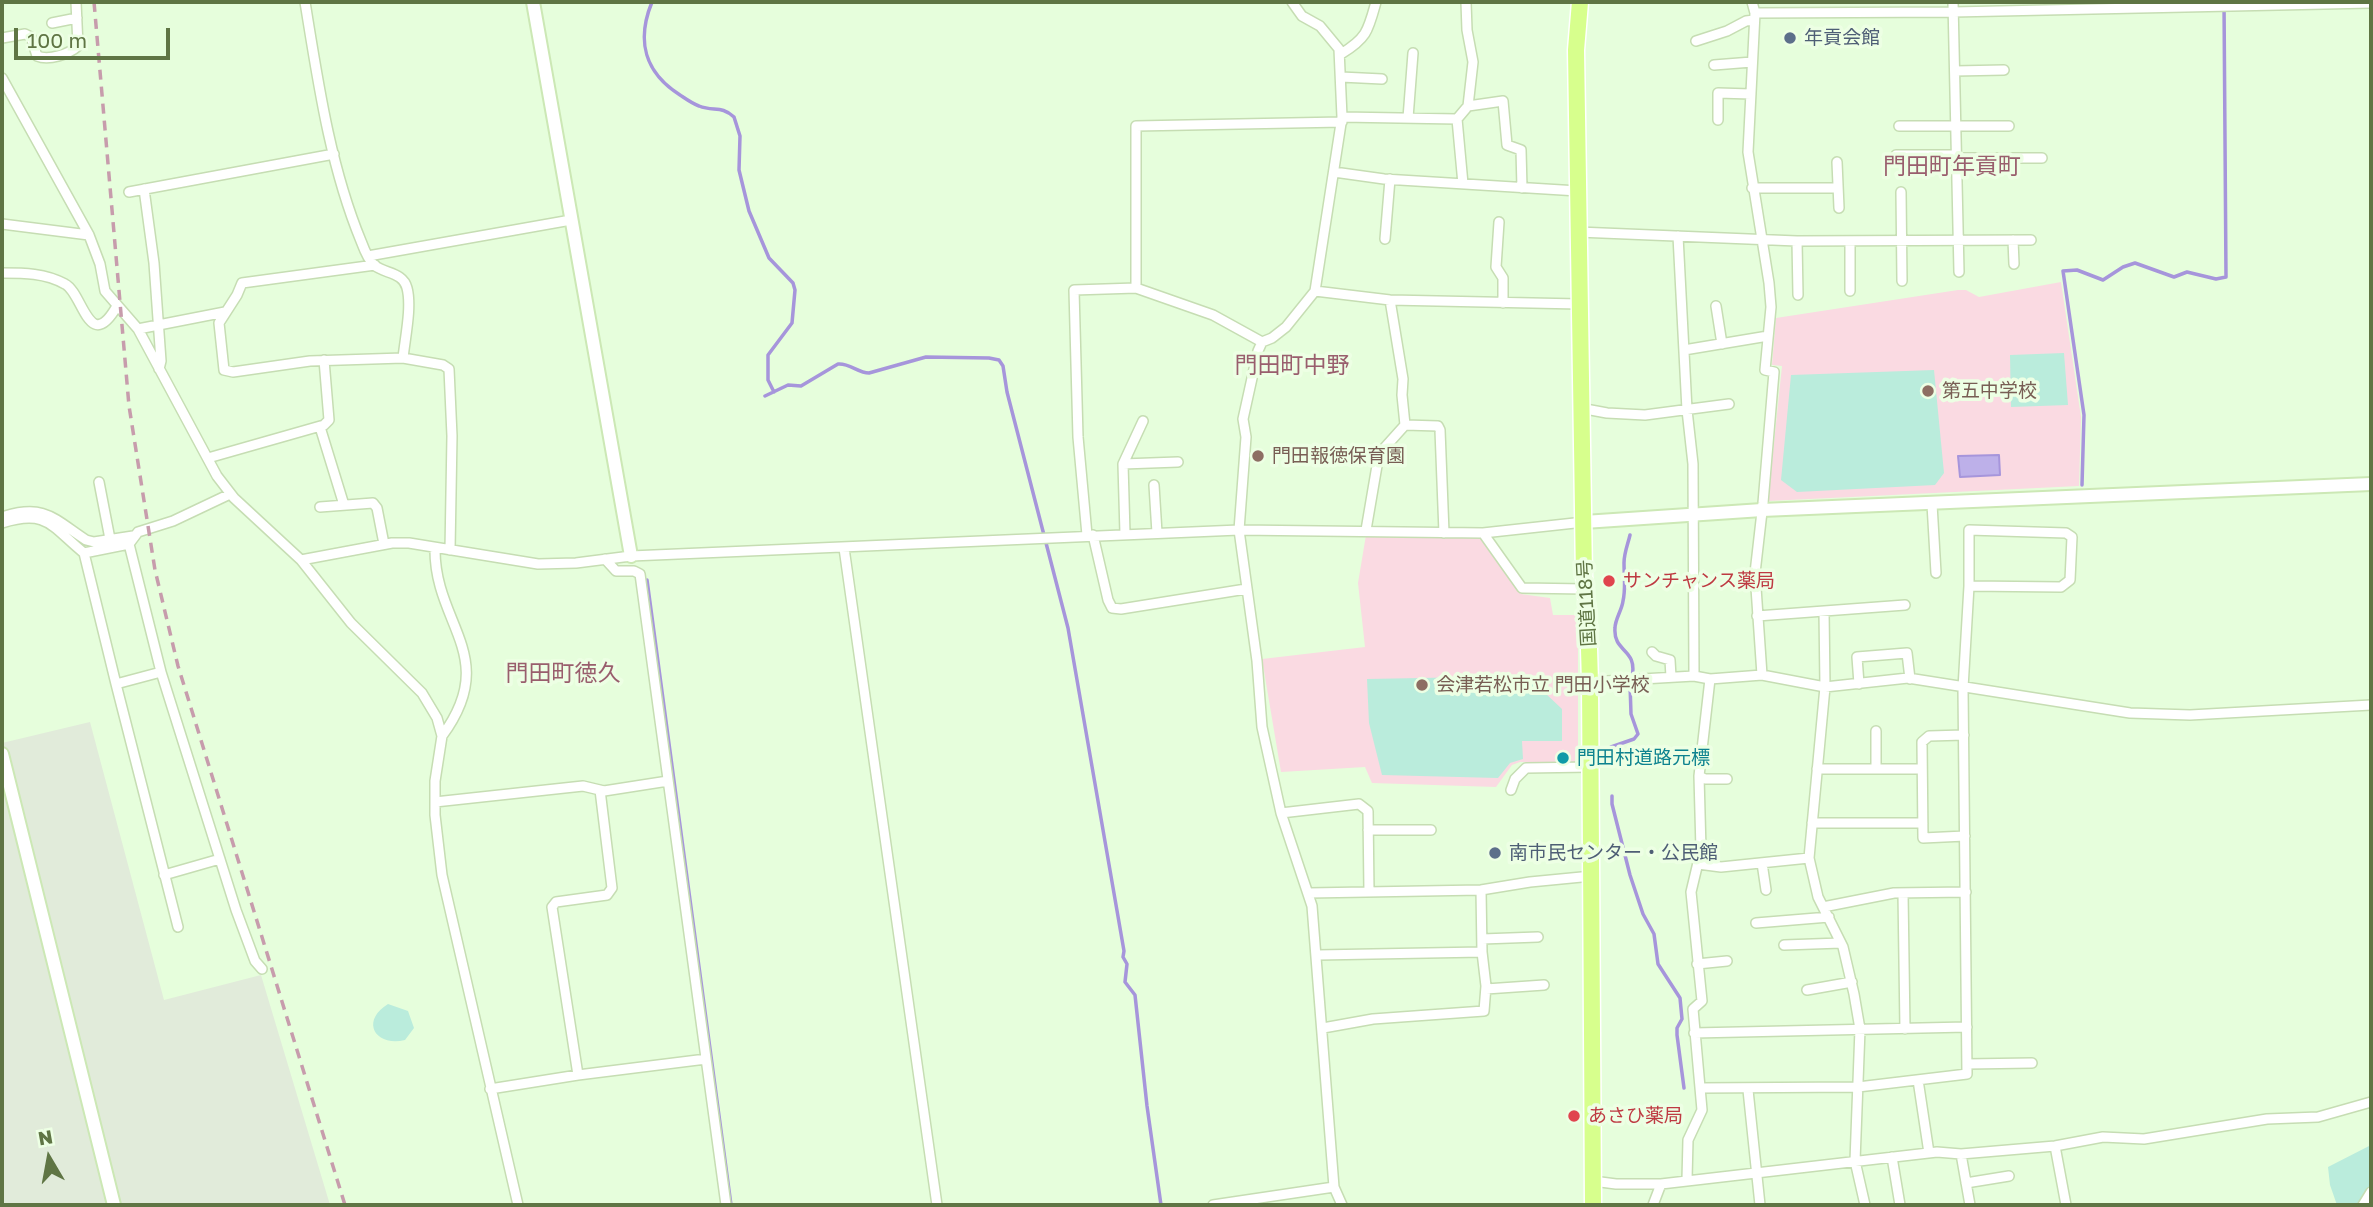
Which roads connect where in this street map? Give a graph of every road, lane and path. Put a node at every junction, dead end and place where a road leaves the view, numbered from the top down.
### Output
1 (76, 2) edge
2 (305, 2) edge
3 (533, 2) edge
4 (1292, 2) edge
5 (1376, 2) edge
6 (1466, 2) edge
7 (1580, 2) edge
8 (1752, 2) edge
9 (1953, 2) edge
10 (2310, 3) edge
11 (2371, 3) edge
12 (2132, 4) edge
13 (1954, 12) junction
14 (1755, 16) junction
15 (77, 18) junction
16 (52, 23) dead end
17 (2, 38) edge
18 (1696, 41) dead end
19 (1413, 53) dead end
20 (1341, 54) junction
21 (1752, 62) junction
22 (1714, 65) dead end
23 (2004, 70) dead end
24 (1955, 71) junction
25 (1341, 77) junction
26 (2, 78) edge
27 (1382, 79) dead end
28 (1751, 94) junction
29 (1468, 106) junction
30 (1408, 118) junction
31 (1457, 119) junction
32 (1342, 120) junction
33 (1717, 120) dead end
34 (1899, 126) dead end
35 (1956, 126) junction
36 (2009, 126) dead end
37 (334, 154) junction
38 (1896, 155) dead end
39 (1957, 157) junction
40 (2042, 158) dead end
41 (1837, 162) dead end
42 (1334, 172) junction
43 (1390, 179) junction
44 (1463, 184) junction
45 (1522, 188) junction
46 (1752, 188) junction
47 (1838, 188) junction
48 (144, 189) junction
49 (1578, 191) junction
50 (129, 192) dead end
51 (1900, 192) dead end
52 (1839, 208) dead end
53 (571, 220) junction
54 (1499, 222) dead end
55 (2, 224) edge
56 (1578, 232) junction
57 (89, 235) junction
58 (1678, 236) junction
59 (1385, 239) dead end
60 (1760, 240) junction
61 (2013, 240) junction
62 (2031, 240) dead end
63 (1797, 241) junction
64 (1850, 241) junction
65 (1902, 241) junction
66 (1959, 241) junction
67 (368, 256) junction
68 (2014, 264) dead end
69 (375, 265) junction
70 (2, 272) edge
71 (1959, 272) dead end
72 (1902, 281) dead end
73 (1136, 288) junction
74 (1315, 291) junction
75 (1850, 291) dead end
76 (1798, 295) dead end
77 (1390, 300) junction
78 (1503, 303) junction
79 (1578, 304) junction
80 (117, 306) junction
81 (1716, 306) dead end
82 (225, 312) junction
83 (159, 325) junction
84 (138, 329) junction
85 (1768, 336) junction
86 (1262, 342) junction
87 (1722, 344) junction
88 (1684, 349) junction
89 (403, 358) junction
90 (324, 360) junction
91 (159, 369) junction
92 (1729, 404) dead end
93 (1580, 408) junction
94 (1688, 410) junction
95 (1143, 421) dead end
96 (1405, 425) junction
97 (320, 427) junction
98 (208, 458) junction
99 (1178, 462) dead end
100 (1122, 464) junction
101 (99, 482) dead end
102 (2371, 484) edge
103 (1154, 485) dead end
104 (230, 494) junction
105 (1932, 504) junction
106 (344, 505) junction
107 (320, 507) dead end
108 (1762, 510) junction
109 (1693, 515) junction
110 (2, 517) edge
111 (2, 523) edge
112 (1584, 523) junction
113 (1239, 530) junction
114 (1366, 530) junction
115 (1157, 533) junction
116 (1444, 533) junction
117 (1483, 533) junction
118 (1125, 534) junction
119 (1090, 535) junction
120 (110, 539) junction
121 (131, 540) junction
122 (384, 544) junction
123 (435, 548) junction
124 (844, 548) junction
125 (450, 550) junction
126 (84, 553) junction
127 (631, 556) junction
128 (606, 559) junction
129 (301, 560) junction
130 (1936, 573) dead end
131 (1969, 586) junction
132 (1246, 589) junction
133 (1585, 589) junction
134 (1905, 605) dead end
135 (1824, 611) junction
136 (1757, 615) junction
137 (1652, 652) dead end
138 (161, 672) junction
139 (1762, 675) junction
140 (1695, 676) junction
141 (1671, 677) junction
142 (1710, 679) junction
143 (1910, 679) junction
144 (1590, 682) junction
145 (116, 684) junction
146 (1859, 684) junction
147 (1825, 687) junction
148 (1963, 688) junction
149 (2371, 705) edge
150 (1876, 731) dead end
151 (1964, 736) junction
152 (442, 737) junction
153 (2, 754) edge
154 (1590, 767) junction
155 (1817, 769) junction
156 (1876, 769) junction
157 (1922, 769) junction
158 (1699, 776) junction
159 (1727, 779) dead end
160 (668, 782) junction
161 (600, 790) junction
162 (1511, 790) dead end
163 (435, 802) junction
164 (1281, 813) junction
165 (1812, 823) junction
166 (1923, 823) junction
167 (1368, 830) junction
168 (1431, 830) dead end
169 (1965, 836) junction
170 (1809, 858) junction
171 (220, 859) junction
172 (1762, 863) junction
173 (1698, 864) junction
174 (164, 875) junction
175 (1592, 876) junction
176 (1481, 890) junction
177 (1766, 890) dead end
178 (1369, 892) junction
179 (1966, 892) junction
180 (1310, 893) junction
181 (1903, 893) junction
182 (1823, 907) junction
183 (1829, 918) junction
184 (1756, 923) dead end
185 (178, 927) dead end
186 (1538, 937) dead end
187 (1482, 940) junction
188 (1841, 943) junction
189 (1784, 945) dead end
190 (1482, 952) junction
191 (1318, 955) junction
192 (1727, 961) dead end
193 (1697, 964) junction
194 (261, 969) dead end
195 (1852, 982) junction
196 (1544, 985) dead end
197 (1486, 989) junction
198 (1807, 990) dead end
199 (1967, 1027) junction
200 (1324, 1028) junction
201 (1860, 1029) junction
202 (1905, 1029) junction
203 (1694, 1033) junction
204 (706, 1059) junction
205 (2032, 1063) dead end
206 (1967, 1064) junction
207 (578, 1075) junction
208 (1918, 1080) junction
209 (1858, 1087) junction
210 (1700, 1088) junction
211 (489, 1089) junction
212 (1748, 1090) junction
213 (2371, 1102) edge
214 (2055, 1146) junction
215 (1929, 1153) junction
216 (1961, 1154) junction
217 (1892, 1157) junction
218 (1855, 1161) junction
219 (1755, 1172) junction
220 (2009, 1175) dead end
221 (1687, 1180) junction
222 (1592, 1181) junction
223 (1966, 1183) junction
224 (1661, 1184) junction
225 (1334, 1187) junction
226 (2371, 1192) edge
227 (114, 1205) edge
228 (518, 1205) edge
229 (726, 1205) edge
230 (937, 1205) edge
231 (1213, 1205) edge
232 (1342, 1205) edge
233 (1593, 1205) edge
234 (1653, 1205) edge
235 (1760, 1205) edge
236 (1864, 1205) edge
237 (1900, 1205) edge
238 (1970, 1205) edge
239 (2066, 1205) edge
240 (2363, 1205) edge

1 - 15 street
2 - 37 street
3 - 53 street
4 - 20 street
5 - 20 street
6 - 29 street
7 - 49 highway, 国道118号
8 - 14 street
9 - 13 street
10 - 11 street
10 - 12 street
12 - 13 street
13 - 14 street
13 - 24 street
14 - 18 street
14 - 21 street
15 - 16 street
15 - 17 street
19 - 30 street
20 - 25 street
21 - 22 street
21 - 28 street
23 - 24 street
24 - 35 street
25 - 27 street
25 - 32 street
26 - 57 street
28 - 33 street
28 - 46 street
29 - 31 street
29 - 45 street
30 - 31 street
30 - 32 street
31 - 44 street
32 - 42 street
32 - 73 street
34 - 35 street
35 - 36 street
35 - 39 street
37 - 48 street
37 - 67 street
38 - 39 street
39 - 40 street
39 - 66 street
41 - 47 street
42 - 43 street
42 - 74 street
43 - 44 street
43 - 59 street
44 - 45 street
45 - 49 street
46 - 47 street
46 - 60 street
47 - 52 street
48 - 50 street
48 - 83 street
49 - 56 highway, 国道118号
51 - 65 street
53 - 67 street
53 - 127 street
54 - 78 street
55 - 57 street
56 - 58 street
56 - 79 highway, 国道118号
57 - 80 street
58 - 60 street
58 - 88 street
60 - 63 street
60 - 85 street
61 - 62 street
61 - 66 street
61 - 68 street
63 - 64 street
63 - 76 street
64 - 65 street
64 - 75 street
65 - 66 street
65 - 72 street
66 - 71 street
67 - 69 street
69 - 82 street
69 - 89 street
70 - 80 street
73 - 86 street
73 - 119 street
74 - 77 street
74 - 86 street
77 - 78 street
77 - 96 street
78 - 79 street
79 - 93 highway, 国道118号
80 - 84 street
81 - 87 street
82 - 83 street
82 - 90 street
83 - 84 street
83 - 91 street
84 - 91 street
85 - 87 street
85 - 108 street
86 - 113 street
87 - 88 street
88 - 94 street
89 - 90 street
89 - 125 street
90 - 97 street
91 - 98 street
92 - 94 street
93 - 94 street
93 - 112 highway, 国道118号
94 - 109 street
95 - 100 street
96 - 114 street
96 - 116 street
97 - 98 street
97 - 106 street
98 - 104 street
99 - 100 street
100 - 118 street
101 - 120 street
102 - 105 street
103 - 115 street
104 - 121 street
104 - 129 street
105 - 108 street
105 - 130 street
106 - 107 street
106 - 122 street
108 - 109 street
108 - 136 street
109 - 112 street
109 - 140 street
110 - 120 street
111 - 126 street
112 - 117 street
112 - 133 highway, 国道118号
113 - 114 street
113 - 115 street
113 - 132 street
114 - 116 street
115 - 118 street
116 - 117 street
117 - 133 street
118 - 119 street
119 - 124 street
119 - 132 street
120 - 121 street
121 - 126 street
121 - 138 street
122 - 123 street
122 - 129 street
123 - 125 street
123 - 152 street
124 - 127 street
124 - 230 street
125 - 128 street
126 - 145 street
127 - 128 street
128 - 160 street
129 - 152 street
131 - 131 street
131 - 148 street
132 - 164 street
133 - 144 highway, 国道118号
134 - 135 street
135 - 136 street
135 - 147 street
136 - 139 street
137 - 141 street
138 - 145 street
138 - 171 street
139 - 142 street
139 - 147 street
140 - 141 street
140 - 142 street
141 - 144 street
142 - 158 street
143 - 146 street
143 - 146 street
143 - 148 street
144 - 154 highway, 国道118号
145 - 174 street
146 - 147 street
147 - 155 street
148 - 149 street
148 - 151 street
150 - 156 street
151 - 157 street
151 - 169 street
152 - 163 street
153 - 227 street
154 - 162 street
154 - 175 highway, 国道118号
155 - 156 street
155 - 165 street
156 - 157 street
157 - 166 street
158 - 159 street
158 - 173 street
160 - 161 street
160 - 204 street
161 - 163 street
161 - 207 street
163 - 211 street
164 - 167 street
164 - 180 street
165 - 166 street
165 - 170 street
166 - 169 street
167 - 168 street
167 - 178 street
169 - 179 street
170 - 172 street
170 - 182 street
171 - 174 street
171 - 194 street
172 - 173 street
172 - 177 street
173 - 193 street
174 - 185 street
175 - 176 street
175 - 222 highway, 国道118号
176 - 178 street
176 - 187 street
178 - 180 street
179 - 181 street
179 - 199 street
180 - 191 street
181 - 182 street
181 - 202 street
182 - 183 street
183 - 184 street
183 - 188 street
186 - 187 street
187 - 190 street
188 - 189 street
188 - 195 street
190 - 191 street
190 - 197 street
191 - 200 street
192 - 193 street
193 - 203 street
195 - 198 street
195 - 201 street
196 - 197 street
197 - 200 street
199 - 202 street
199 - 206 street
200 - 225 street
201 - 202 street
201 - 203 street
201 - 209 street
203 - 210 street
204 - 207 street
204 - 229 street
205 - 206 street
206 - 208 street
207 - 211 street
208 - 209 street
208 - 215 street
209 - 212 street
209 - 218 street
210 - 212 street
210 - 221 street
211 - 228 street
212 - 219 street
213 - 214 street
214 - 216 street
214 - 239 street
215 - 216 street
215 - 217 street
216 - 223 street
217 - 218 street
217 - 237 street
218 - 219 street
218 - 236 street
219 - 221 street
219 - 235 street
220 - 223 street
221 - 224 street
222 - 224 street
222 - 233 highway, 国道118号
223 - 238 street
224 - 234 street
225 - 231 street
225 - 232 street
226 - 240 street

